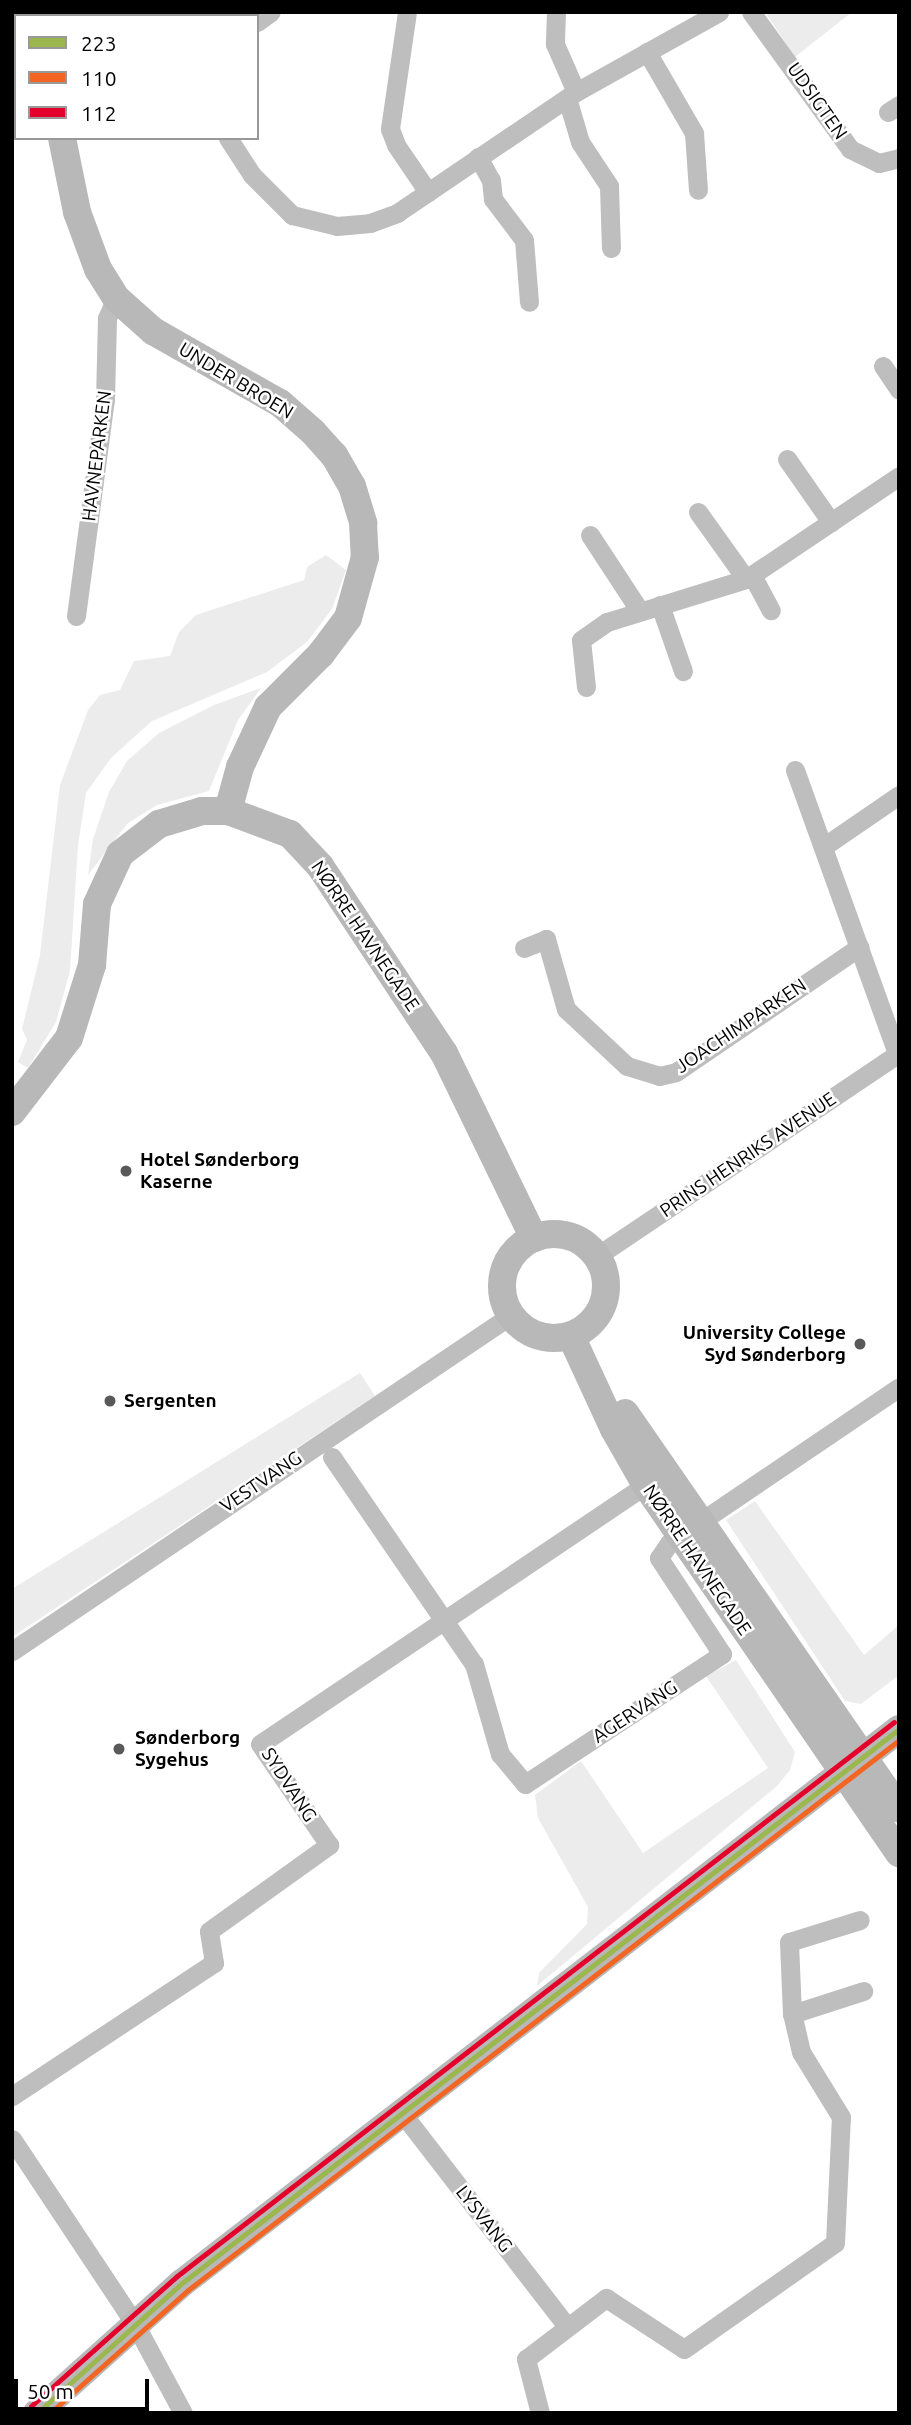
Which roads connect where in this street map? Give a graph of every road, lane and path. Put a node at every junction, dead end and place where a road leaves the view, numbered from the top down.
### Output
1 (407, 12) edge
2 (556, 12) edge
3 (719, 12) edge
4 (751, 12) edge
5 (647, 52) junction
6 (572, 95) junction
7 (62, 140) edge
8 (229, 140) edge
9 (478, 157) junction
10 (899, 158) edge
11 (698, 190) dead end
12 (428, 192) junction
13 (611, 248) dead end
14 (116, 298) junction
15 (529, 302) dead end
16 (883, 366) dead end
17 (899, 390) edge
18 (787, 459) dead end
19 (899, 476) edge
20 (698, 512) dead end
21 (831, 522) junction
22 (590, 534) dead end
23 (749, 577) junction
24 (660, 605) junction
25 (639, 610) junction
26 (771, 610) dead end
27 (76, 615) dead end
28 (683, 671) dead end
29 (586, 687) dead end
30 (795, 771) dead end
31 (899, 795) edge
32 (228, 811) junction
33 (823, 847) junction
34 (859, 947) junction
35 (524, 948) dead end
36 (898, 1054) edge
37 (12, 1112) edge
38 (534, 1238) junction
39 (597, 1256) junction
40 (511, 1315) junction
41 (577, 1333) junction
42 (899, 1387) edge
43 (332, 1457) dead end
44 (655, 1479) junction
45 (689, 1529) junction
46 (445, 1620) junction
47 (12, 1651) edge
48 (899, 1730) edge
49 (853, 1765) junction
50 (899, 1808) edge
51 (899, 1853) edge
52 (860, 1920) dead end
53 (863, 1991) dead end
54 (792, 2014) junction
55 (12, 2096) edge
56 (402, 2113) junction
57 (12, 2138) edge
58 (135, 2324) junction
59 (566, 2325) junction
60 (37, 2413) edge
61 (183, 2413) edge
62 (540, 2413) edge

1 - 12 street
2 - 6 street
3 - 5 street
4 - 10 street, UDSIGTEN
5 - 6 street
5 - 11 street
6 - 9 street
6 - 13 street
7 - 14 street, UNDER BROEN
8 - 12 street
9 - 12 street
9 - 15 street
14 - 27 street, HAVNEPARKEN
14 - 32 street, UNDER BROEN
16 - 17 street
18 - 21 street
19 - 21 street
20 - 23 street
21 - 23 street
22 - 25 street
23 - 24 street
23 - 26 street
24 - 25 street
24 - 28 street
25 - 29 street
30 - 33 street
31 - 33 street
32 - 37 street, NØRRE HAVNEGADE
32 - 38 street, NØRRE HAVNEGADE
33 - 34 street
34 - 35 street, JOACHIMPARKEN
34 - 36 street
36 - 39 street, PRINS HENRIKS AVENUE
38 - 39 street
38 - 40 street
39 - 41 street
40 - 41 street
40 - 47 street, VESTVANG
41 - 44 street, NØRRE HAVNEGADE
42 - 45 street, AGERVANG
43 - 46 street, AGERVANG
44 - 45 street, NØRRE HAVNEGADE
44 - 46 street, SYDVANG
45 - 46 street, AGERVANG
45 - 49 street, NØRRE HAVNEGADE
46 - 55 street, SYDVANG
48 - 49 street
49 - 50 street
49 - 51 street
49 - 56 street
52 - 54 street
53 - 54 street
54 - 59 street
56 - 58 street
56 - 59 street, LYSVANG
57 - 58 street
58 - 60 street
58 - 61 street
59 - 62 street

